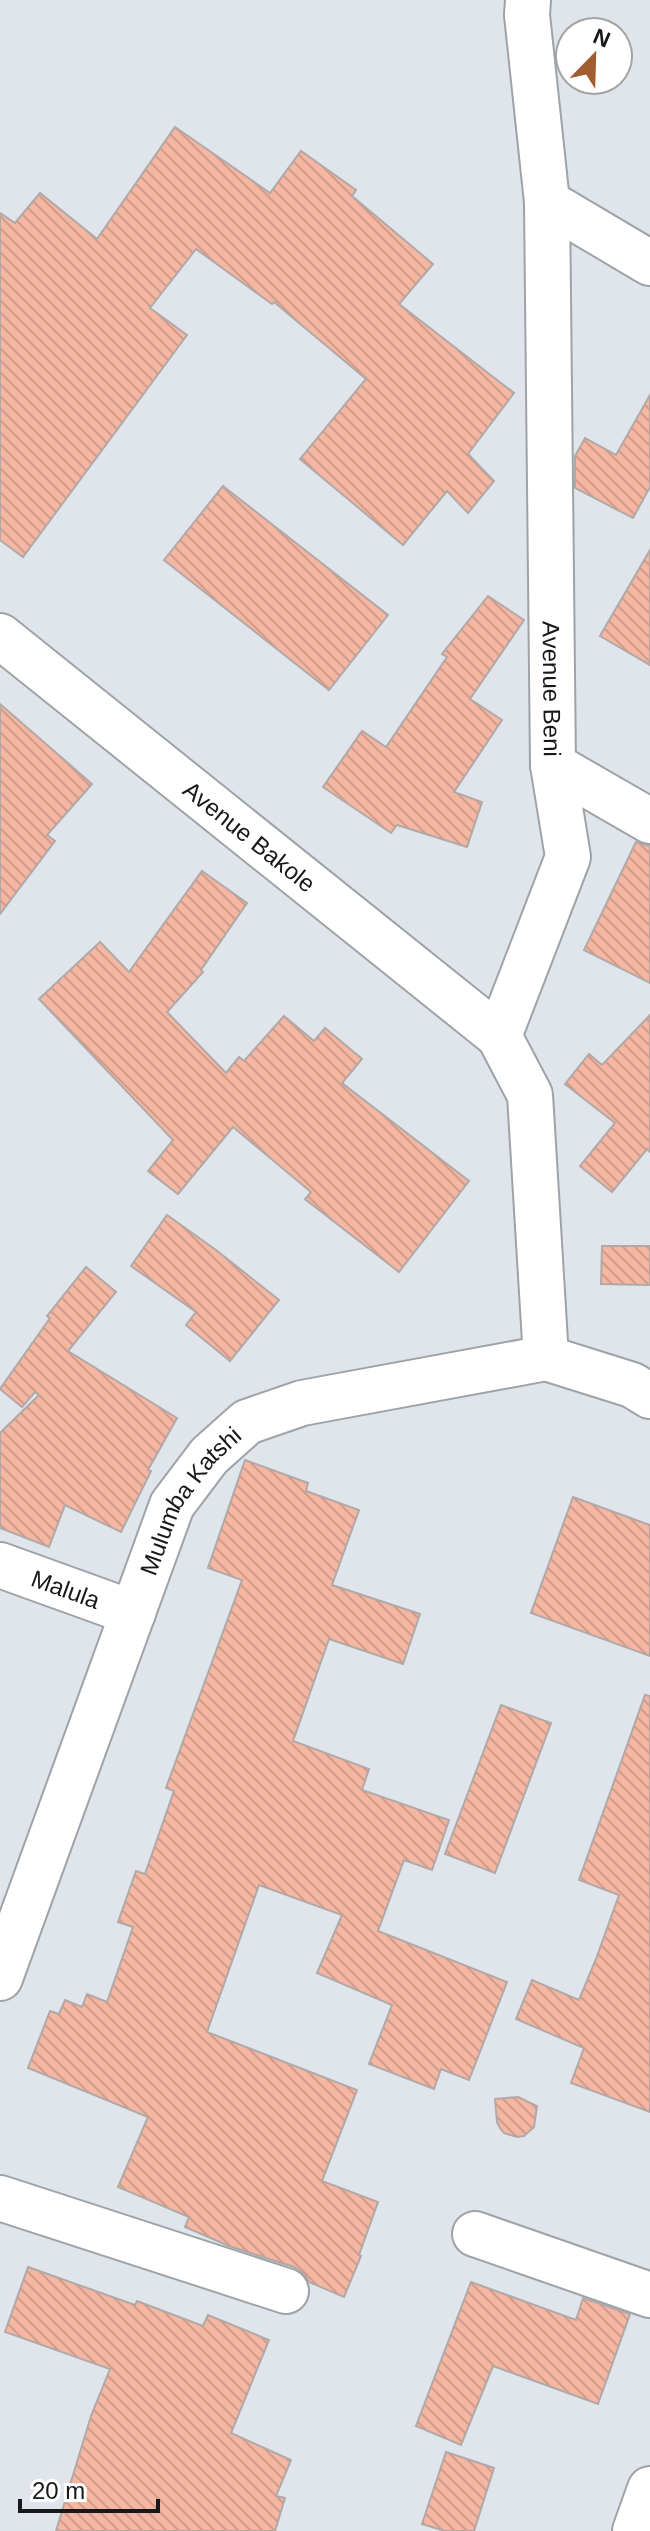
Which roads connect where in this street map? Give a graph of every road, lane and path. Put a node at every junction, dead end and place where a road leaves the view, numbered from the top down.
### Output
1 (521, 5) edge
2 (547, 202) junction
3 (650, 263) edge
4 (0, 636) edge
5 (553, 765) junction
6 (650, 821) edge
7 (499, 1036) junction
8 (546, 1358) junction
9 (650, 1396) edge
10 (0, 1565) edge
11 (133, 1613) junction
12 (0, 1978) edge
13 (0, 2198) edge
14 (475, 2234) dead end
15 (286, 2291) dead end
16 (650, 2295) edge
17 (650, 2489) edge
18 (635, 2531) edge

1 - 2 street, Avenue Beni
2 - 3 street
2 - 5 street, Avenue Beni
4 - 7 street, Avenue Bakole
5 - 6 street
5 - 7 street, Avenue Beni
7 - 8 street
8 - 9 street, Mulumba Katshi
8 - 11 street, Mulumba Katshi
10 - 11 street, Malula
11 - 12 street, Mulumba Katshi
13 - 15 street
14 - 16 street
17 - 18 street

